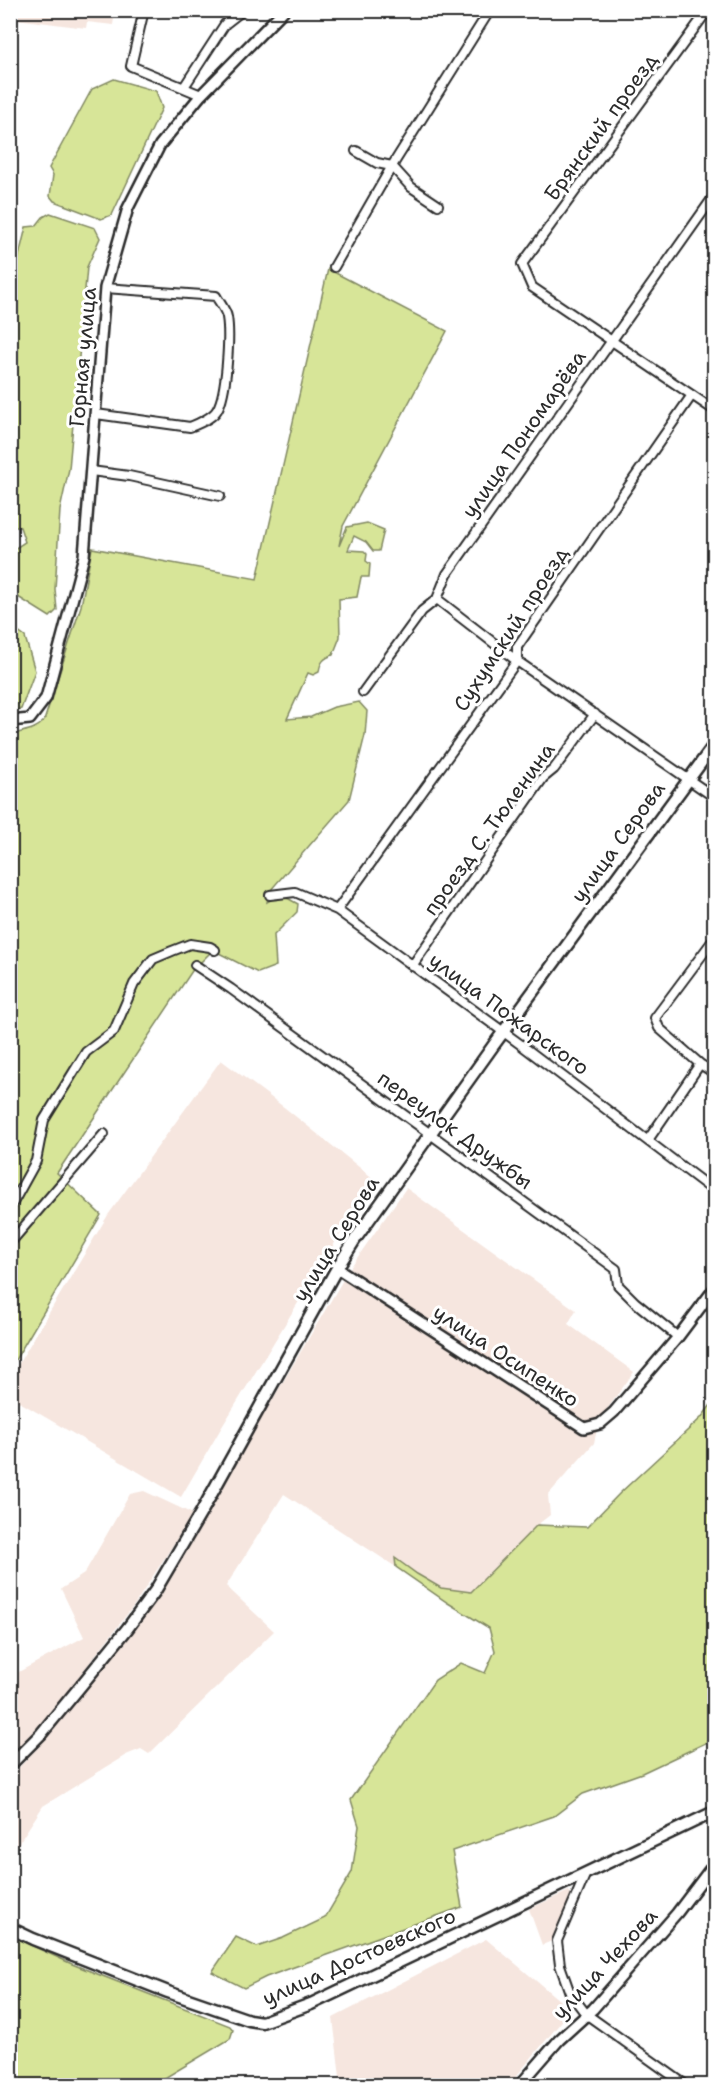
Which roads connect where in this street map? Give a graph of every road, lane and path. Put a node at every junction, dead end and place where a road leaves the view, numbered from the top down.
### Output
1 (144, 10) edge
2 (243, 10) edge
3 (284, 10) edge
4 (490, 10) edge
5 (708, 10) edge
6 (184, 87) junction
7 (201, 95) junction
8 (356, 151) dead end
9 (392, 166) junction
10 (714, 196) edge
11 (438, 205) dead end
12 (334, 267) dead end
13 (105, 288) junction
14 (612, 341) junction
15 (692, 395) junction
16 (714, 410) edge
17 (96, 414) junction
18 (91, 471) junction
19 (220, 496) dead end
20 (437, 599) junction
21 (517, 661) junction
22 (363, 692) dead end
23 (595, 714) junction
24 (10, 721) edge
25 (714, 745) edge
26 (689, 779) junction
27 (714, 797) edge
28 (270, 895) dead end
29 (337, 910) junction
30 (714, 939) edge
31 (215, 950) dead end
32 (195, 965) dead end
33 (412, 966) junction
34 (504, 1032) junction
35 (700, 1064) junction
36 (714, 1073) edge
37 (430, 1133) junction
38 (104, 1134) dead end
39 (648, 1140) junction
40 (714, 1191) edge
41 (10, 1208) edge
42 (10, 1243) edge
43 (337, 1268) junction
44 (714, 1289) edge
45 (678, 1337) junction
46 (10, 1765) edge
47 (714, 1812) edge
48 (714, 1864) edge
49 (586, 1872) junction
50 (10, 1928) edge
51 (586, 2014) junction
52 (519, 2085) edge
53 (687, 2085) edge

1 - 6 street
2 - 6 street
3 - 7 street, Горная улица
4 - 9 street
5 - 14 street, Брянский проезд
6 - 7 street
7 - 13 street, Горная улица
8 - 9 street
9 - 11 street
9 - 12 street
10 - 14 street, улица Пономарёва
13 - 17 street, Горная улица
13 - 17 street
14 - 15 street
14 - 20 street, улица Пономарёва
15 - 16 street
15 - 21 street, Сухумский проезд
17 - 18 street, Горная улица
18 - 19 street
18 - 24 street, Горная улица
20 - 21 street
20 - 22 street, улица Пономарёва
21 - 23 street
21 - 29 street, Сухумский проезд
23 - 26 street
23 - 33 street, проезд С. Тюленина
25 - 26 main road, улица Серова
26 - 27 street
26 - 34 main road, улица Серова
28 - 29 street, улица Пожарского
29 - 33 street, улица Пожарского
30 - 35 street
31 - 41 street
32 - 37 street, переулок Дружбы
33 - 34 street, улица Пожарского
34 - 37 main road, улица Серова
34 - 39 street, улица Пожарского
35 - 36 street
35 - 39 street
37 - 43 main road, улица Серова
37 - 45 street, переулок Дружбы
38 - 42 street
39 - 40 street, улица Пожарского
43 - 45 street, улица Осипенко
43 - 46 main road, улица Серова
44 - 45 street, улица Осипенко
47 - 49 main road, улица Достоевского
48 - 51 street, улица Чехова
49 - 50 main road, улица Достоевского
49 - 51 street
51 - 52 street, улица Чехова
51 - 53 street

